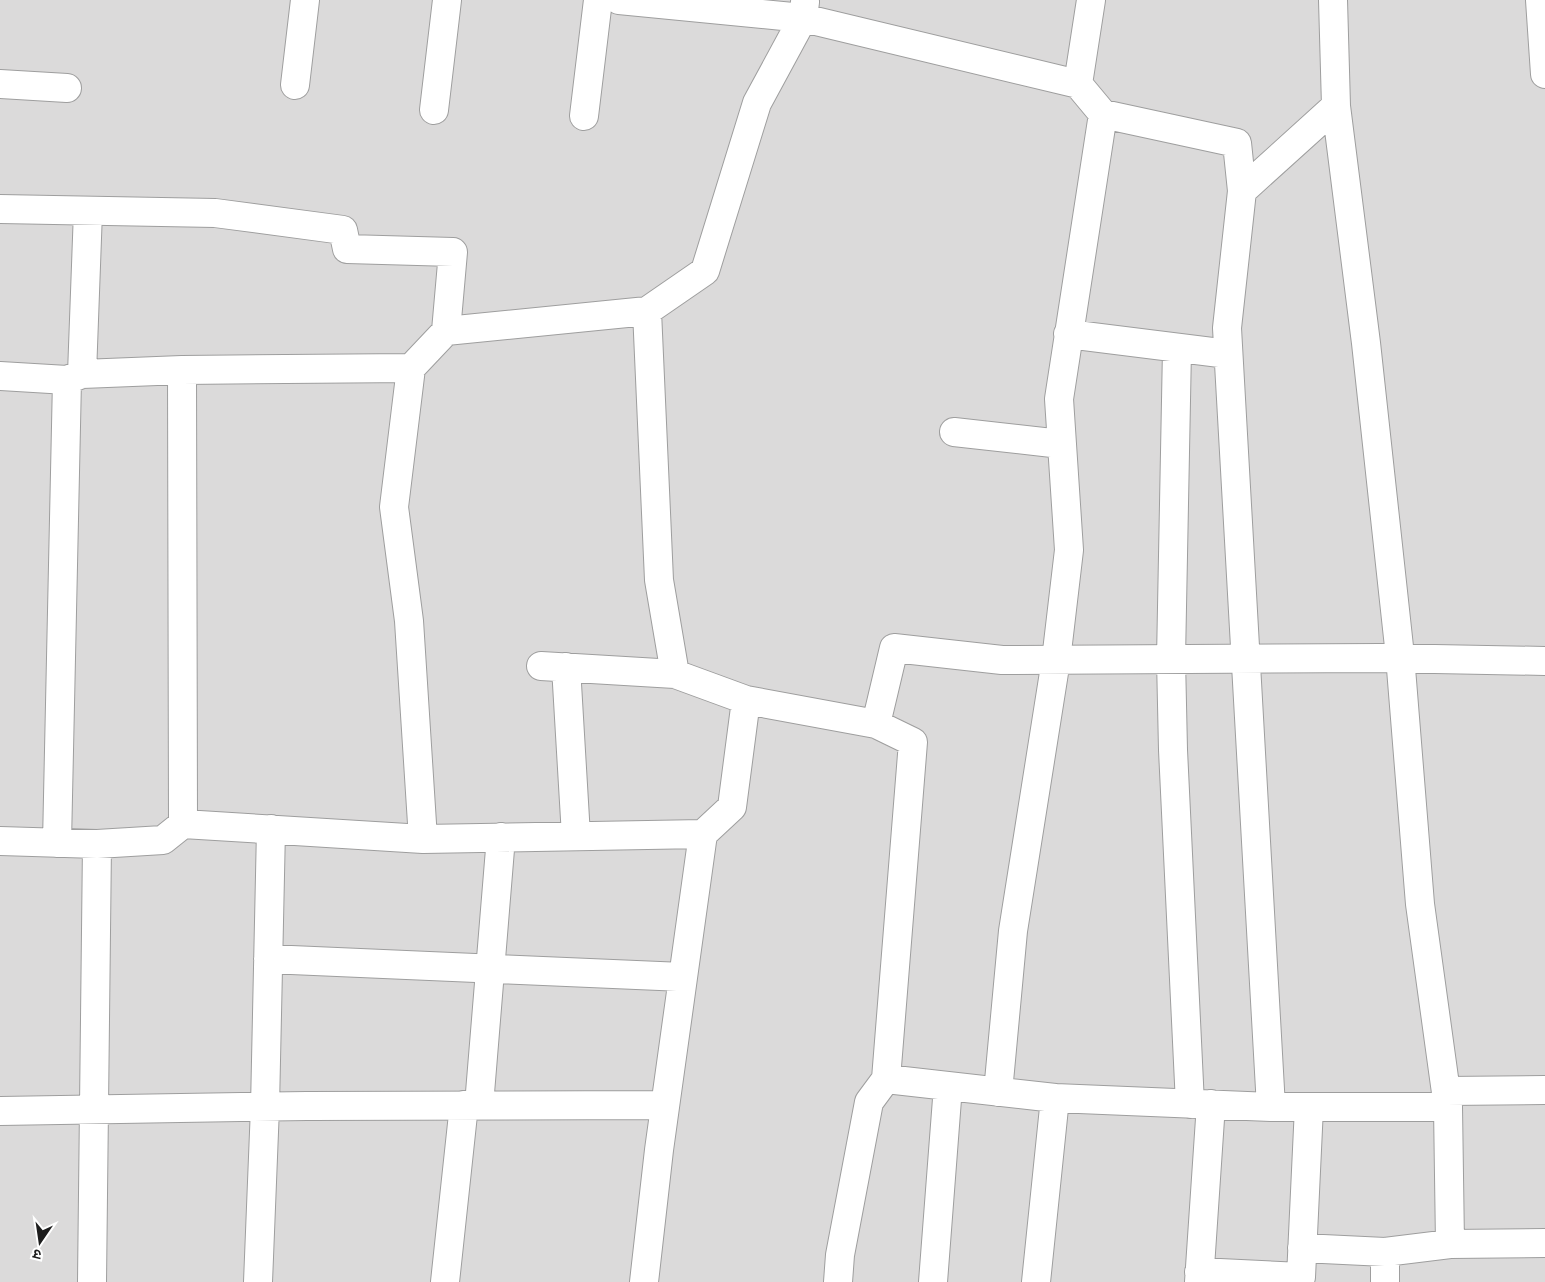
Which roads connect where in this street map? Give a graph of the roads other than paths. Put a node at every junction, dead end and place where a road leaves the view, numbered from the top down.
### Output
1 (305, 0) edge
2 (447, 0) edge
3 (598, 0) edge
4 (619, 0) edge
5 (1091, 0) edge
6 (1333, 0) edge
7 (1540, 0) edge
8 (665, 2) edge
9 (804, 9) edge
10 (1545, 74) edge
11 (0, 84) edge
12 (1078, 84) junction
13 (295, 85) dead end
14 (67, 88) dead end
15 (1336, 106) junction
16 (434, 110) dead end
17 (1104, 114) junction
18 (584, 116) dead end
19 (1242, 191) junction
20 (0, 209) edge
21 (88, 211) junction
22 (647, 311) junction
23 (446, 332) junction
24 (1068, 334) junction
25 (1177, 349) junction
26 (1228, 354) junction
27 (411, 368) junction
28 (182, 370) junction
29 (0, 376) edge
30 (74, 377) junction
31 (954, 432) dead end
32 (1062, 444) junction
33 (1246, 658) junction
34 (1400, 658) junction
35 (1170, 659) junction
36 (1056, 660) junction
37 (1545, 661) edge
38 (675, 674) junction
39 (746, 700) junction
40 (876, 724) junction
41 (183, 824) junction
42 (271, 829) junction
43 (703, 834) junction
44 (576, 836) junction
45 (423, 838) junction
46 (501, 838) junction
47 (0, 841) edge
48 (57, 843) junction
49 (97, 844) junction
50 (268, 959) junction
51 (490, 970) junction
52 (683, 978) junction
53 (886, 1079) junction
54 (948, 1086) junction
55 (1545, 1090) edge
56 (998, 1092) junction
57 (1055, 1098) junction
58 (1447, 1099) junction
59 (1200, 1104) junction
60 (471, 1105) junction
61 (665, 1105) junction
62 (265, 1107) junction
63 (1271, 1107) junction
64 (1309, 1107) junction
65 (95, 1109) junction
66 (0, 1111) edge
67 (1545, 1243) edge
68 (1450, 1244) junction
69 (1302, 1248) junction
70 (1385, 1252) junction
71 (1199, 1277) edge
72 (92, 1282) edge
73 (258, 1282) edge
74 (444, 1282) edge
75 (644, 1282) edge
76 (838, 1282) edge
77 (933, 1282) edge
78 (1036, 1282) edge
79 (1385, 1282) edge

1 - 13 street
2 - 16 street
3 - 18 street
4 - 8 street
5 - 12 street
6 - 15 street
7 - 10 street
8 - 9 street
9 - 12 street
9 - 22 street
11 - 14 street
12 - 17 street
15 - 19 street
15 - 34 street
17 - 19 street
17 - 24 street
19 - 26 street
20 - 21 street
21 - 23 street
21 - 30 street
22 - 23 street
22 - 38 street
23 - 27 street
24 - 25 street
24 - 32 street
25 - 26 street
25 - 35 street
26 - 33 street
27 - 28 street
27 - 45 street
28 - 30 street
28 - 41 street
29 - 30 street
30 - 48 street
31 - 32 street
32 - 36 street
33 - 34 street
33 - 35 street
33 - 63 street
34 - 37 street
34 - 58 street
35 - 36 street
35 - 59 street
36 - 40 street
36 - 56 street
38 - 39 street
38 - 44 street
39 - 40 street
39 - 43 street
40 - 53 street
41 - 42 street
41 - 49 street
42 - 45 street
42 - 50 street
43 - 44 street
43 - 52 street
44 - 46 street
45 - 46 street
46 - 51 street
47 - 48 street
48 - 49 street
49 - 65 street
50 - 51 street
50 - 62 street
51 - 52 street
51 - 60 street
52 - 61 street
53 - 54 street
53 - 76 street
54 - 56 street
54 - 77 street
55 - 58 street
56 - 57 street
57 - 59 street
57 - 78 street
58 - 64 street
58 - 68 street
59 - 63 street
59 - 71 street
60 - 61 street
60 - 62 street
60 - 74 street
61 - 75 street
62 - 65 street
62 - 73 street
63 - 64 street
64 - 69 street
65 - 66 street
65 - 72 street
67 - 68 street
68 - 70 street
69 - 70 street
69 - 71 street
70 - 79 street

